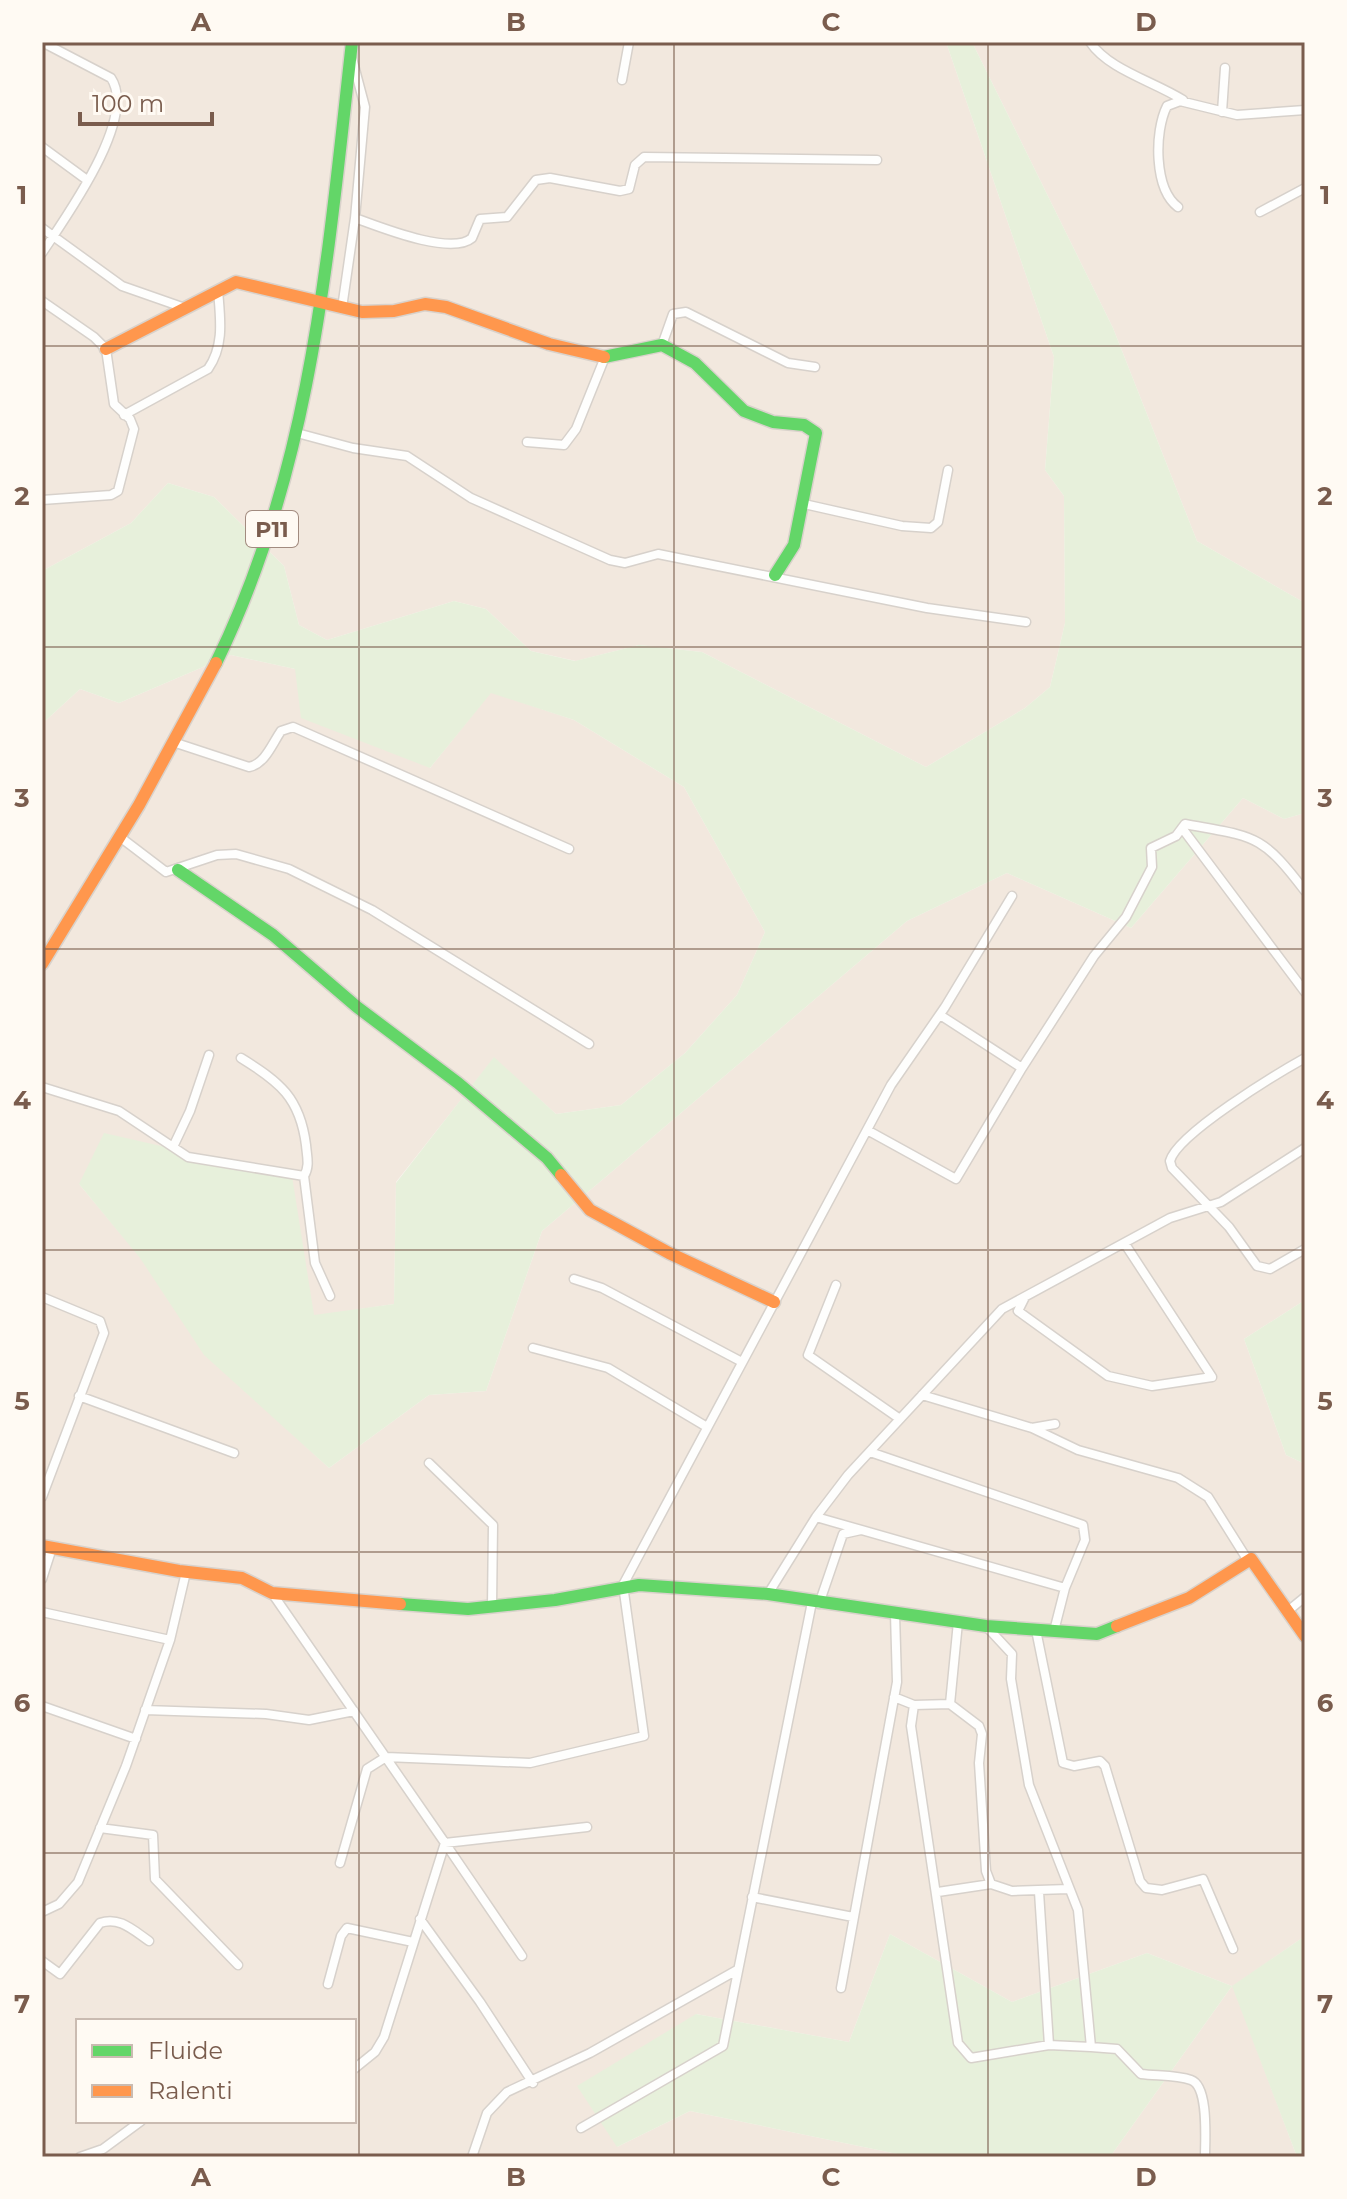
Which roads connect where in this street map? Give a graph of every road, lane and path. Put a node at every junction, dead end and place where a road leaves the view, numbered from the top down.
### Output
1 (42, 42) edge
2 (629, 42) edge
3 (1090, 42) edge
4 (351, 48) edge
5 (1225, 68) dead end
6 (622, 80) dead end
7 (1192, 106) junction
8 (1305, 110) edge
9 (1222, 112) junction
10 (42, 147) edge
11 (877, 160) dead end
12 (87, 180) junction
13 (1305, 188) edge
14 (1178, 207) dead end
15 (1260, 212) dead end
16 (355, 218) junction
17 (42, 228) edge
18 (53, 236) junction
19 (42, 253) edge
20 (218, 290) junction
21 (42, 301) edge
22 (320, 304) junction
23 (182, 307) junction
24 (342, 308) junction
25 (662, 345) junction
26 (106, 349) junction
27 (605, 357) junction
28 (815, 367) dead end
29 (124, 415) junction
30 (297, 433) junction
31 (527, 442) dead end
32 (948, 470) dead end
33 (42, 500) edge
34 (804, 504) junction
35 (775, 575) junction
36 (1026, 622) dead end
37 (176, 743) junction
38 (1182, 828) junction
39 (120, 837) junction
40 (569, 849) dead end
41 (178, 870) junction
42 (1305, 891) edge
43 (1012, 896) dead end
44 (42, 964) edge
45 (1305, 992) edge
46 (940, 1015) junction
47 (589, 1044) dead end
48 (209, 1055) dead end
49 (241, 1058) dead end
50 (1305, 1058) edge
51 (1022, 1068) junction
52 (42, 1087) edge
53 (867, 1130) junction
54 (173, 1147) junction
55 (1305, 1148) edge
56 (304, 1176) junction
57 (1211, 1206) junction
58 (1125, 1244) junction
59 (1305, 1249) edge
60 (574, 1279) dead end
61 (836, 1285) dead end
62 (330, 1296) dead end
63 (1026, 1296) junction
64 (42, 1297) edge
65 (774, 1302) junction
66 (533, 1348) dead end
67 (742, 1362) junction
68 (922, 1395) junction
69 (79, 1396) junction
70 (900, 1419) junction
71 (1055, 1424) dead end
72 (707, 1427) junction
73 (1032, 1428) junction
74 (870, 1452) junction
75 (234, 1453) dead end
76 (429, 1463) dead end
77 (42, 1497) edge
78 (816, 1517) junction
79 (862, 1530) junction
80 (47, 1547) edge
81 (1247, 1559) junction
82 (186, 1572) junction
83 (42, 1579) edge
84 (623, 1585) junction
85 (1065, 1588) junction
86 (272, 1593) junction
87 (768, 1594) junction
88 (1305, 1597) edge
89 (815, 1603) junction
90 (492, 1606) junction
91 (1289, 1610) junction
92 (42, 1612) edge
93 (895, 1614) junction
94 (958, 1622) junction
95 (986, 1626) junction
96 (1036, 1630) junction
97 (1054, 1631) junction
98 (1305, 1636) edge
99 (170, 1640) junction
100 (894, 1697) junction
101 (950, 1704) junction
102 (914, 1705) junction
103 (42, 1706) edge
104 (145, 1710) junction
105 (354, 1711) junction
106 (136, 1739) junction
107 (386, 1757) junction
108 (587, 1827) dead end
109 (100, 1828) junction
110 (445, 1843) junction
111 (340, 1863) dead end
112 (991, 1884) junction
113 (1068, 1889) junction
114 (938, 1892) junction
115 (1039, 1892) junction
116 (752, 1897) junction
117 (42, 1912) edge
118 (853, 1917) junction
119 (420, 1919) junction
120 (149, 1941) dead end
121 (413, 1942) junction
122 (1233, 1949) dead end
123 (522, 1956) dead end
124 (42, 1961) edge
125 (238, 1965) dead end
126 (737, 1970) junction
127 (328, 1984) dead end
128 (841, 1988) dead end
129 (1049, 2045) junction
130 (1091, 2047) junction
131 (356, 2067) edge
132 (533, 2083) junction
133 (138, 2123) edge
134 (581, 2128) dead end
135 (80, 2157) edge
136 (472, 2157) edge
137 (1205, 2157) edge

1 - 12 street
2 - 6 street
3 - 7 street
4 - 16 street
4 - 22 street, P11
5 - 9 street
7 - 9 street
7 - 14 street
8 - 9 street
10 - 12 street
11 - 16 street
12 - 18 street
13 - 15 street
16 - 24 street
17 - 18 street
18 - 19 street
18 - 23 street
20 - 22 street
20 - 23 street
20 - 29 street
21 - 26 street
22 - 24 street
22 - 30 street, P11
23 - 26 street
24 - 27 street
25 - 27 street
25 - 28 street
25 - 34 street
26 - 29 street
27 - 31 street
29 - 33 street
30 - 35 street
30 - 37 street, P11
32 - 34 street
34 - 35 street
35 - 36 street
37 - 39 street, P11
37 - 40 street
38 - 42 street
38 - 45 street
38 - 51 street
39 - 41 street
39 - 44 street, P11
41 - 47 street
41 - 65 street
43 - 46 street
46 - 51 street
46 - 53 street
48 - 54 street
49 - 56 street
50 - 57 street
51 - 53 street
52 - 54 street
53 - 65 street
54 - 56 street
55 - 57 street
56 - 62 street
57 - 58 street
57 - 59 street
58 - 63 street
58 - 63 street
60 - 67 street
61 - 70 street
63 - 68 street
64 - 69 street
65 - 67 street
66 - 72 street
67 - 72 street
68 - 70 street
68 - 73 street
69 - 75 street
69 - 77 street
70 - 74 street
71 - 73 street
72 - 84 street
73 - 81 street
74 - 78 street
74 - 85 street
76 - 90 street
78 - 79 street
78 - 87 street
79 - 85 street
79 - 89 street
80 - 82 street
80 - 83 street
81 - 91 street
81 - 97 street
82 - 86 street
82 - 99 street
84 - 87 street
84 - 90 street
84 - 107 street
85 - 97 street
86 - 90 street
86 - 105 street
87 - 89 street
88 - 91 street
89 - 93 street
89 - 116 street
91 - 98 street
92 - 99 street
93 - 94 street
93 - 100 street
94 - 95 street
94 - 101 street
95 - 96 street
95 - 113 street
96 - 97 street
96 - 122 street
99 - 104 street
100 - 102 street
100 - 118 street
101 - 102 street
101 - 112 street
102 - 114 street
103 - 106 street
104 - 105 street
104 - 106 street
105 - 107 street
106 - 109 street
107 - 110 street
107 - 111 street
108 - 110 street
109 - 117 street
109 - 125 street
110 - 119 street
110 - 123 street
112 - 114 street
112 - 115 street
113 - 115 street
113 - 130 street
114 - 129 street
115 - 129 street
116 - 118 street
116 - 126 street
118 - 128 street
119 - 121 street
119 - 132 street
120 - 124 street
121 - 127 street
121 - 131 street
126 - 132 street
126 - 134 street
129 - 130 street
130 - 137 street
132 - 136 street
133 - 135 street

